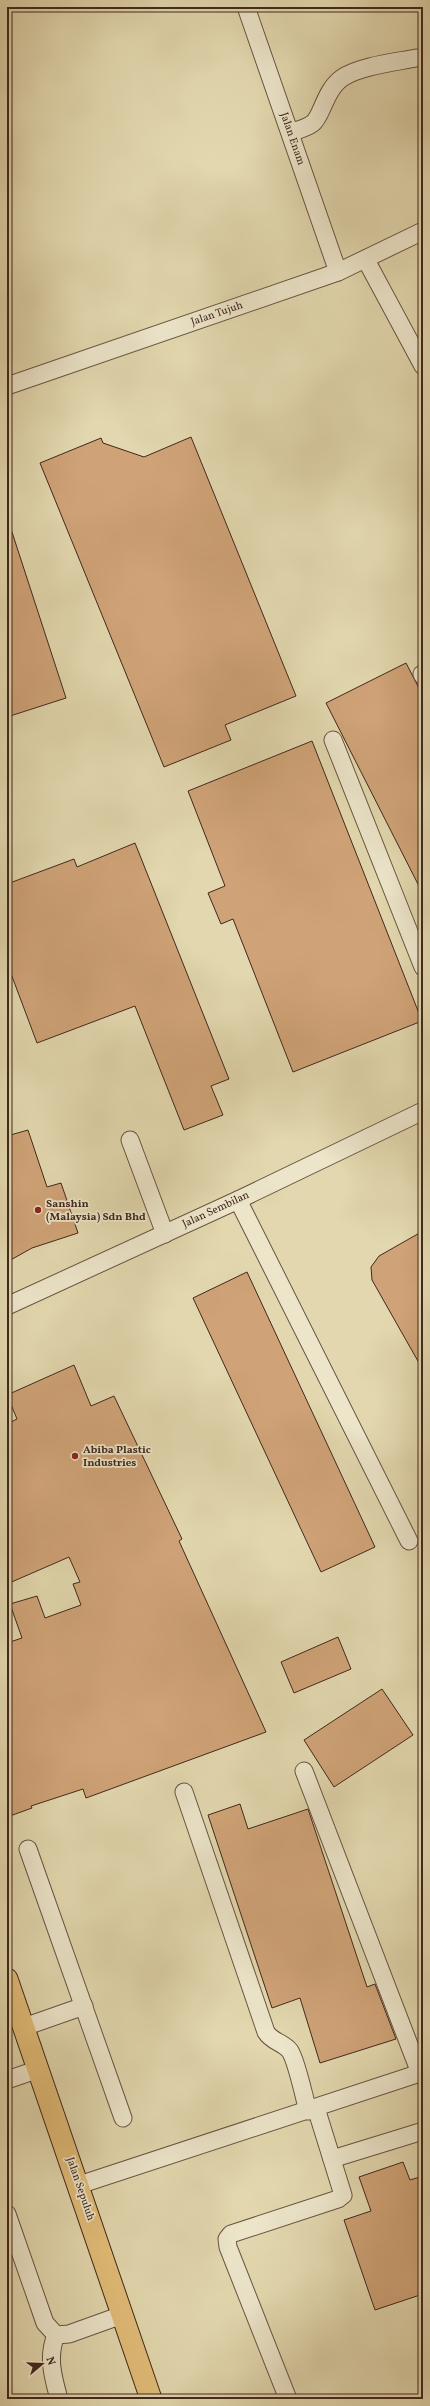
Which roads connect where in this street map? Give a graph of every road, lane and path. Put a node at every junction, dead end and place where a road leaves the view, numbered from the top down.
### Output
1 (246, 7) edge
2 (416, 58) dead end
3 (290, 133) junction
4 (423, 231) edge
5 (366, 260) junction
6 (338, 272) junction
7 (423, 366) edge
8 (7, 386) edge
9 (333, 740) dead end
10 (423, 967) edge
11 (423, 1111) edge
12 (130, 1140) dead end
13 (238, 1200) junction
14 (165, 1234) junction
15 (7, 1306) edge
16 (409, 1541) dead end
17 (304, 1771) dead end
18 (184, 1792) dead end
19 (28, 1849) dead end
20 (7, 1979) edge
21 (84, 2006) junction
22 (24, 2027) junction
23 (39, 2069) junction
24 (421, 2073) edge
25 (7, 2080) edge
26 (312, 2110) junction
27 (123, 2118) dead end
28 (423, 2131) edge
29 (332, 2159) junction
30 (79, 2185) junction
31 (7, 2214) edge
32 (122, 2315) junction
33 (56, 2335) junction
34 (59, 2399) edge
35 (151, 2399) edge
36 (288, 2399) edge

1 - 3 street, Jalan Enam
2 - 3 street
3 - 6 street, Jalan Enam
4 - 5 street, Jalan Tujuh
5 - 6 street, Jalan Tujuh
5 - 7 street
6 - 8 street, Jalan Tujuh
9 - 10 street
11 - 13 street, Jalan Sembilan
12 - 14 street
13 - 14 street, Jalan Sembilan
13 - 16 street
14 - 15 street, Jalan Sembilan
17 - 24 street
18 - 26 street
19 - 21 street
20 - 22 main road, Jalan Sepuluh
21 - 22 street
21 - 27 street
22 - 23 main road, Jalan Sepuluh
23 - 25 street
23 - 30 main road, Jalan Sepuluh
24 - 26 street
26 - 29 street
26 - 30 street
28 - 29 street
29 - 36 street
30 - 32 main road, Jalan Sepuluh
31 - 33 street
32 - 33 street
32 - 35 main road, Jalan Sepuluh
33 - 34 street

